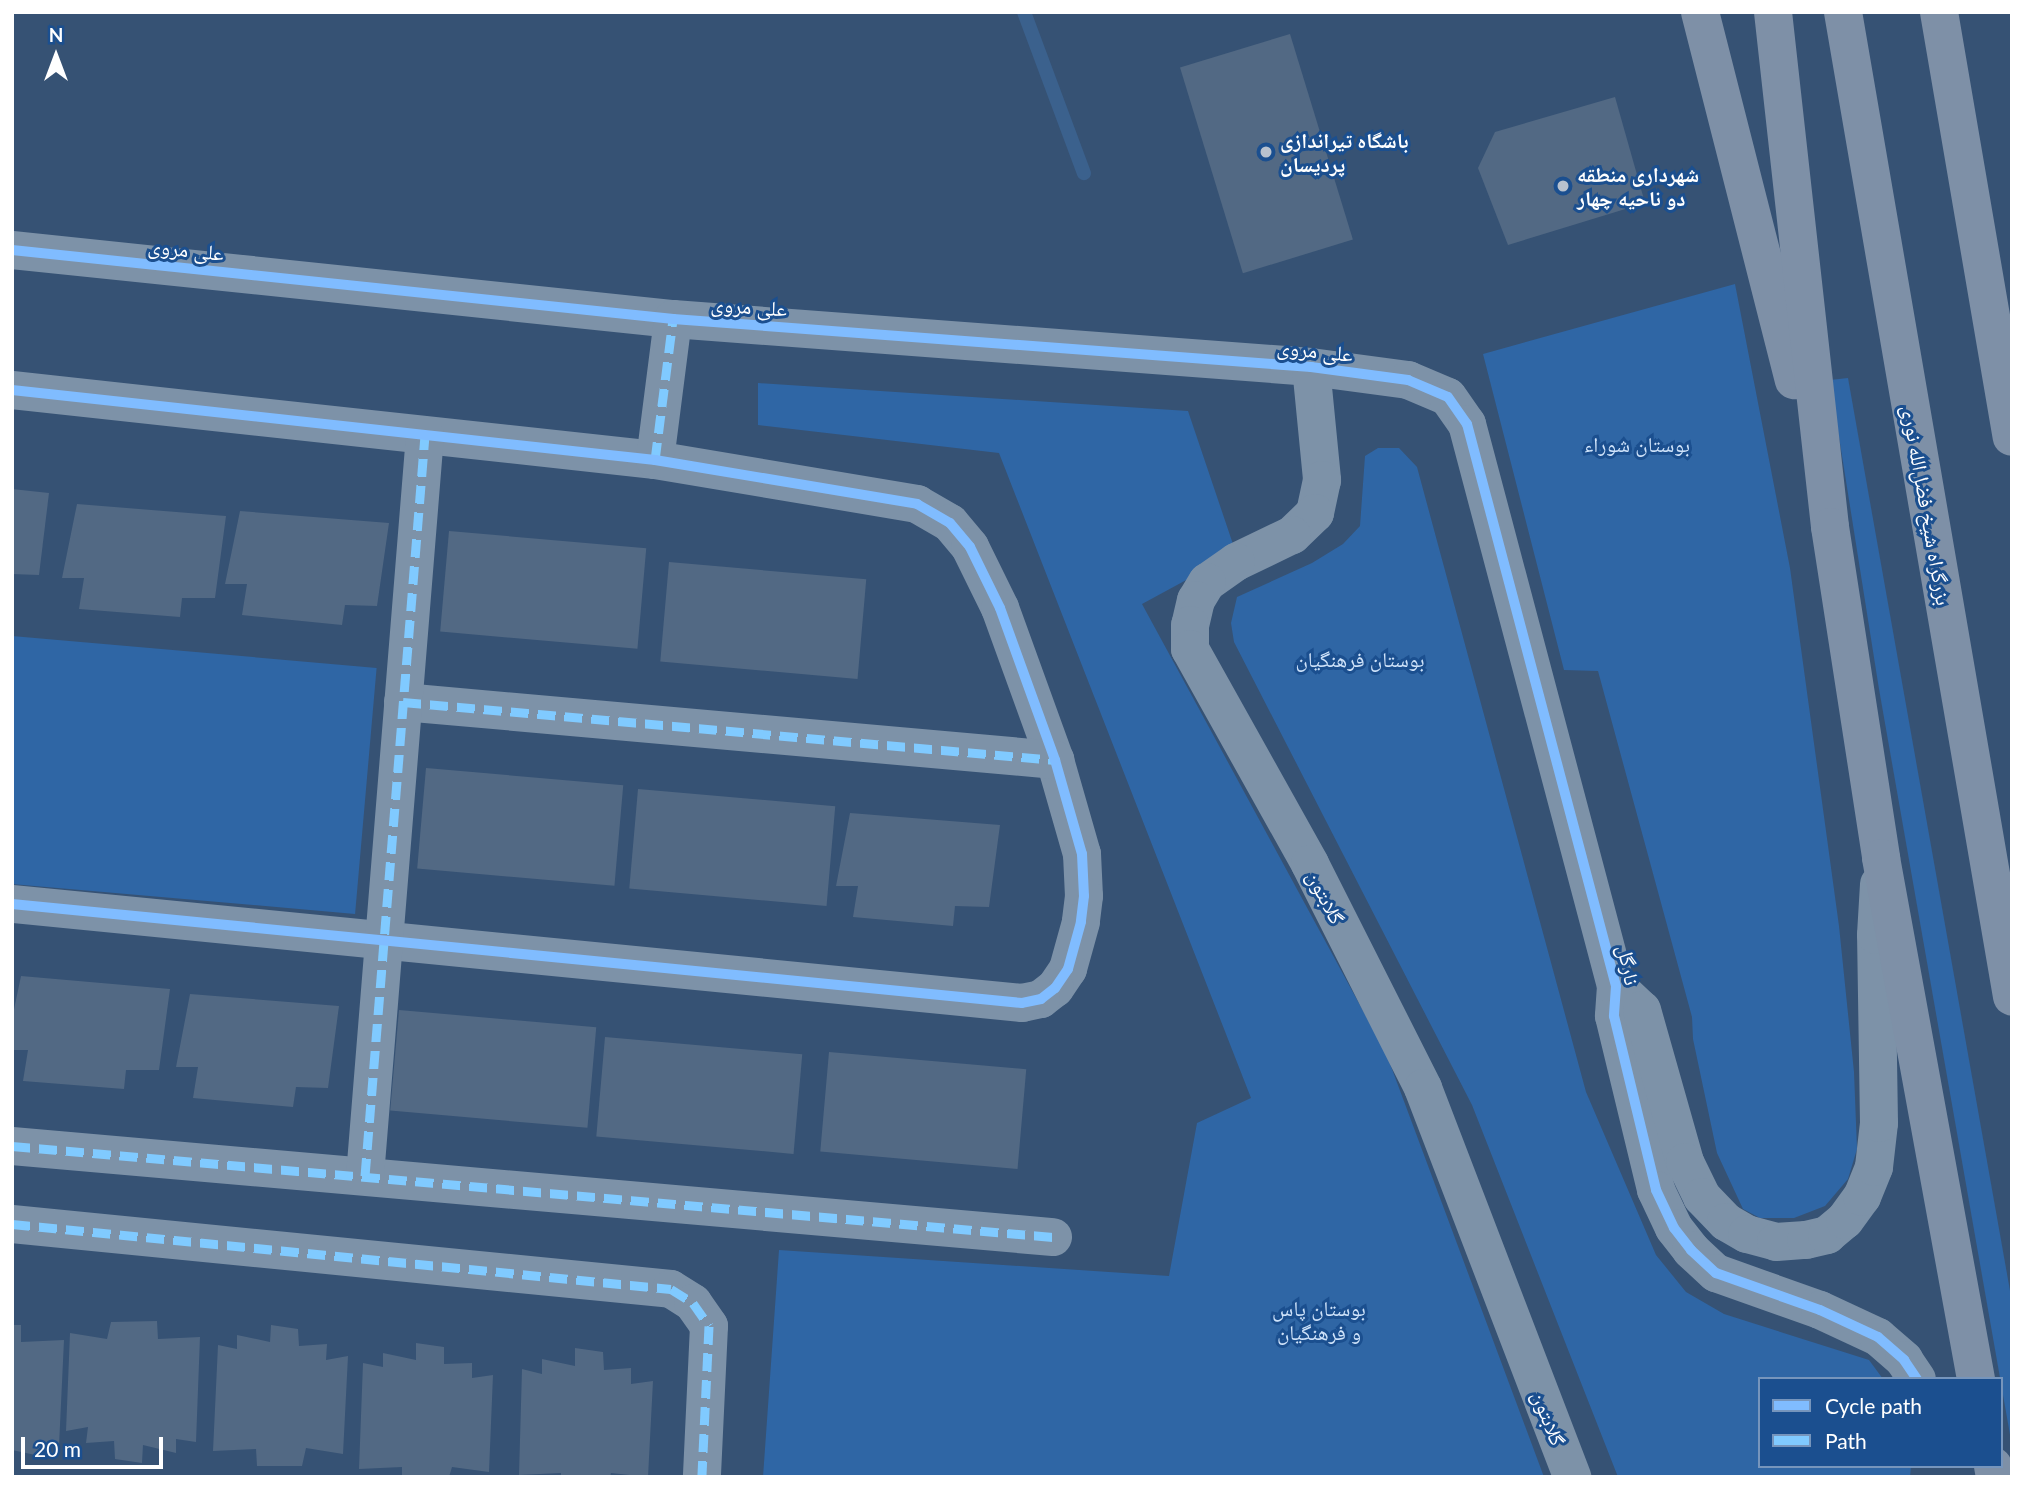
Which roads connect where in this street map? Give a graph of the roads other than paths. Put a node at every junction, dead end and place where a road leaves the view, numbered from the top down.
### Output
1 (1700, 12) edge
2 (1773, 12) edge
3 (1843, 12) edge
4 (1939, 12) edge
5 (12, 250) edge
6 (673, 320) junction
7 (1311, 367) junction
8 (12, 390) edge
9 (1467, 424) joint
10 (425, 435) junction
11 (2012, 437) edge
12 (655, 460) junction
13 (1830, 527) junction
14 (403, 702) junction
15 (1055, 760) junction
16 (1881, 858) junction
17 (12, 904) edge
18 (384, 941) junction
19 (1616, 986) junction
20 (2012, 997) edge
21 (12, 1146) edge
22 (365, 1176) junction
23 (12, 1224) edge
24 (1053, 1237) dead end
25 (1916, 1377) edge
26 (1976, 1377) edge
27 (702, 1477) edge
28 (1572, 1477) edge

1 - 13 highway
2 - 13 highway
3 - 20 highway, بزرگراه شیخ فضل‌الله نوری
4 - 11 highway
5 - 6 street, علی مروی
6 - 7 street, علی مروی
6 - 12 street
7 - 9 street, علی مروی
7 - 28 street, گلابتون
8 - 10 street
9 - 19 street, نارگل
10 - 12 street
10 - 14 street
12 - 15 street
13 - 16 highway
14 - 15 street
14 - 18 street
15 - 18 street
16 - 19 street, نارگل
16 - 26 highway
17 - 18 street
18 - 22 street
19 - 25 street, نارگل
21 - 22 street
22 - 24 street
23 - 27 street

